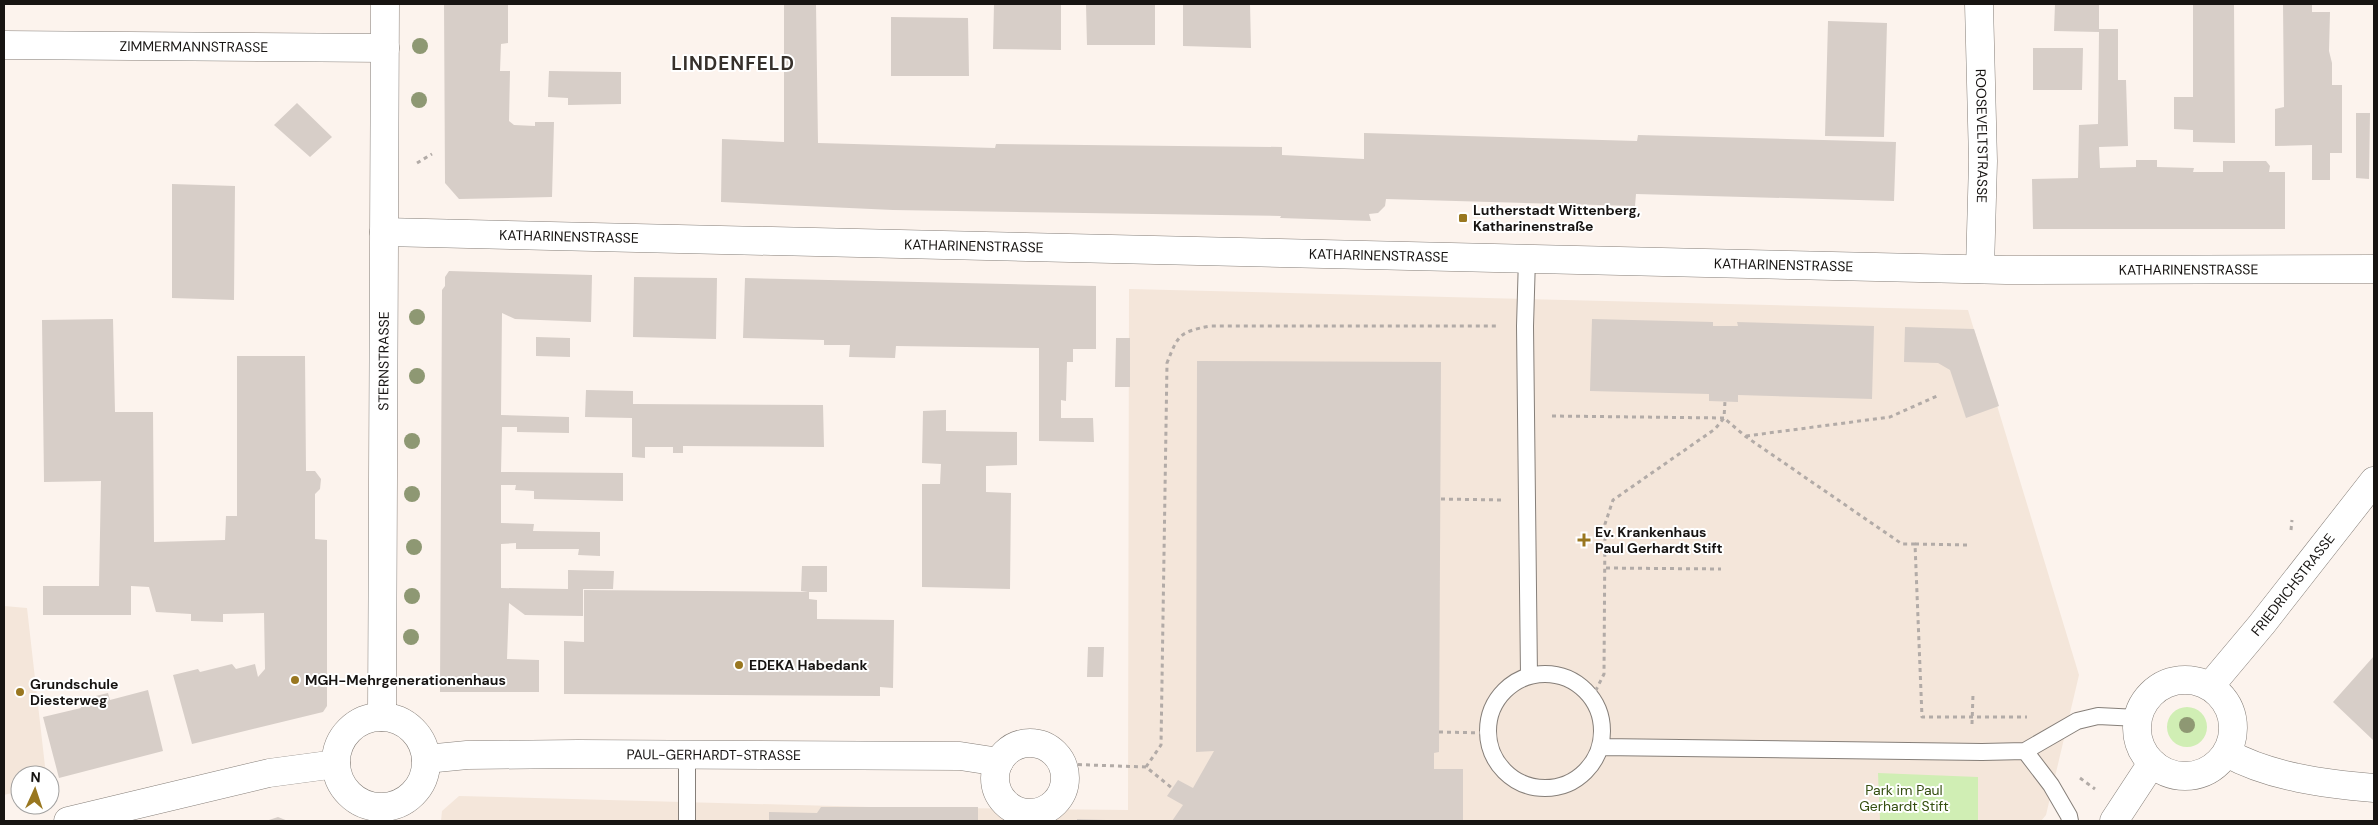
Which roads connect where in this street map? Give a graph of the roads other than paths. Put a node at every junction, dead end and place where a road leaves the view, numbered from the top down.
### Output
1 (385, 4) edge
2 (1978, 4) edge
3 (4, 45) edge
4 (384, 48) junction
5 (384, 232) junction
6 (1527, 258) junction
7 (1980, 269) junction
8 (2374, 269) edge
9 (2374, 481) edge
10 (1529, 676) junction
11 (2210, 686) junction
12 (382, 717) junction
13 (2138, 718) junction
14 (1600, 748) junction
15 (2025, 751) junction
16 (2227, 752) junction
17 (687, 756) junction
18 (426, 759) junction
19 (999, 762) junction
20 (2152, 763) junction
21 (336, 764) junction
22 (2374, 788) edge
23 (381, 814) edge
24 (68, 821) edge
25 (687, 821) edge
26 (2070, 821) edge
27 (2114, 821) edge

1 - 4 street, STERNSTRASSE
2 - 7 street, ROOSEVELTSTRASSE
3 - 4 street, ZIMMERMANNSTRASSE
4 - 5 street, STERNSTRASSE
5 - 6 street, KATHARINENSTRASSE
5 - 12 street, STERNSTRASSE
6 - 7 street, KATHARINENSTRASSE
6 - 10 lane
7 - 8 street, KATHARINENSTRASSE
9 - 11 street, FRIEDRICHSTRASSE
10 - 14 lane
10 - 14 lane
11 - 13 street
11 - 16 street
12 - 18 street
12 - 21 street
13 - 15 lane
13 - 20 street
14 - 15 lane
15 - 26 lane
16 - 20 street
16 - 22 street
17 - 18 street, PAUL-GERHARDT-STRASSE
17 - 19 street, PAUL-GERHARDT-STRASSE
17 - 25 lane
18 - 23 street
19 - 19 street
20 - 27 street
21 - 23 street
21 - 24 street

